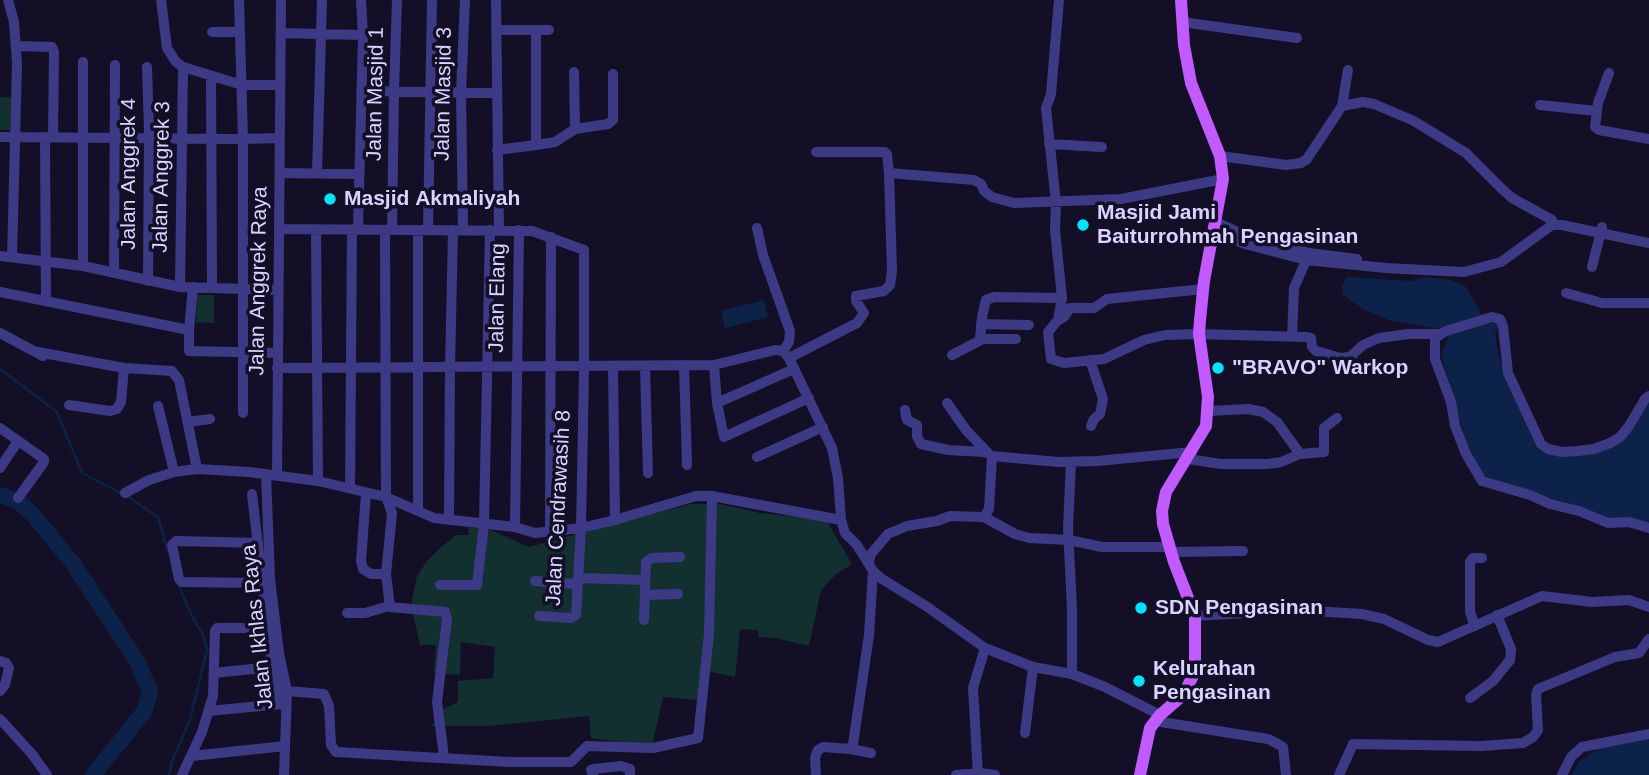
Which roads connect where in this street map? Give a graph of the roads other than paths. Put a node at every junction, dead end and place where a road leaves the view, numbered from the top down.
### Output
1 (8, 0) edge
2 (161, 0) edge
3 (239, 0) edge
4 (281, 0) edge
5 (322, 0) edge
6 (361, 0) edge
7 (397, 0) edge
8 (432, 0) edge
9 (465, 0) edge
10 (496, 0) edge
11 (1059, 0) edge
12 (1181, 0) edge
13 (1182, 22) junction
14 (496, 30) junction
15 (549, 30) dead end
16 (536, 31) junction
17 (212, 32) dead end
18 (239, 32) junction
19 (281, 33) junction
20 (321, 35) junction
21 (363, 35) junction
22 (1297, 38) dead end
23 (16, 46) junction
24 (83, 62) dead end
25 (115, 65) dead end
26 (183, 67) junction
27 (147, 68) dead end
28 (1348, 70) dead end
29 (574, 72) dead end
30 (613, 74) dead end
31 (1609, 74) dead end
32 (211, 76) junction
33 (242, 85) junction
34 (280, 85) junction
35 (361, 91) junction
36 (394, 91) junction
37 (429, 92) junction
38 (461, 92) junction
39 (496, 93) junction
40 (1540, 105) dead end
41 (1342, 106) junction
42 (1596, 111) junction
43 (575, 129) junction
44 (49, 136) junction
45 (0, 137) edge
46 (14, 137) junction
47 (83, 138) junction
48 (149, 138) junction
49 (180, 138) junction
50 (279, 138) junction
51 (116, 139) junction
52 (212, 139) junction
53 (243, 139) junction
54 (1649, 139) edge
55 (1049, 144) junction
56 (536, 145) junction
57 (1102, 147) dead end
58 (497, 150) junction
59 (816, 152) dead end
60 (1220, 156) junction
61 (280, 173) junction
62 (317, 173) junction
63 (889, 173) junction
64 (359, 174) junction
65 (1223, 179) junction
66 (1056, 203) junction
67 (1552, 223) junction
68 (1216, 227) junction
69 (757, 228) dead end
70 (279, 229) junction
71 (316, 230) junction
72 (355, 230) junction
73 (389, 230) junction
74 (423, 230) junction
75 (458, 230) junction
76 (494, 230) junction
77 (519, 230) junction
78 (1601, 230) junction
79 (551, 237) junction
80 (1649, 240) edge
81 (0, 256) edge
82 (12, 257) junction
83 (1308, 257) junction
84 (47, 261) junction
85 (83, 266) junction
86 (1592, 267) dead end
87 (114, 272) junction
88 (148, 281) junction
89 (180, 287) junction
90 (193, 287) junction
91 (212, 288) junction
92 (242, 289) junction
93 (1203, 289) junction
94 (277, 290) junction
95 (0, 292) edge
96 (1566, 293) dead end
97 (1062, 298) junction
98 (46, 301) junction
99 (1649, 303) edge
100 (1058, 320) junction
101 (981, 324) junction
102 (1029, 325) dead end
103 (189, 330) junction
104 (1443, 332) junction
105 (0, 333) edge
106 (1199, 334) junction
107 (1292, 337) junction
108 (1017, 339) dead end
109 (981, 340) junction
110 (241, 352) junction
111 (277, 353) junction
112 (786, 354) junction
113 (952, 355) dead end
114 (1090, 360) junction
115 (684, 365) junction
116 (714, 365) junction
117 (645, 366) junction
118 (516, 367) junction
119 (551, 367) junction
120 (584, 367) junction
121 (612, 367) junction
122 (124, 368) junction
123 (317, 368) junction
124 (352, 368) junction
125 (450, 368) junction
126 (486, 368) junction
127 (277, 369) junction
128 (385, 369) junction
129 (417, 369) junction
130 (794, 369) junction
131 (1649, 396) edge
132 (809, 398) junction
133 (717, 402) junction
134 (947, 403) dead end
135 (69, 405) dead end
136 (158, 406) dead end
137 (905, 410) dead end
138 (1209, 411) junction
139 (243, 413) dead end
140 (1337, 418) dead end
141 (210, 419) dead end
142 (188, 422) junction
143 (1091, 426) dead end
144 (824, 427) junction
145 (0, 428) edge
146 (18, 441) junction
147 (988, 454) junction
148 (1300, 454) junction
149 (1190, 456) junction
150 (757, 457) dead end
151 (1071, 462) junction
152 (687, 466) dead end
153 (0, 468) edge
154 (197, 469) junction
155 (174, 472) junction
156 (648, 473) dead end
157 (272, 475) junction
158 (318, 481) junction
159 (350, 488) junction
160 (125, 493) dead end
161 (366, 493) junction
162 (252, 494) dead end
163 (712, 496) junction
164 (386, 497) junction
165 (18, 498) dead end
166 (418, 511) junction
167 (984, 517) junction
168 (449, 520) junction
169 (615, 520) junction
170 (841, 520) junction
171 (484, 524) junction
172 (515, 527) junction
173 (581, 528) junction
174 (1649, 528) edge
175 (550, 533) junction
176 (1069, 540) junction
177 (258, 543) junction
178 (1170, 550) junction
179 (1243, 551) dead end
180 (680, 557) dead end
181 (1482, 558) dead end
182 (870, 564) junction
183 (386, 574) junction
184 (645, 580) junction
185 (535, 581) dead end
186 (577, 581) junction
187 (262, 583) junction
188 (440, 585) dead end
189 (678, 594) dead end
190 (645, 595) junction
191 (389, 606) junction
192 (1649, 607) edge
193 (347, 613) dead end
194 (1497, 615) junction
195 (538, 616) dead end
196 (1195, 616) junction
197 (644, 620) dead end
198 (1475, 626) junction
199 (266, 628) junction
200 (1649, 639) edge
201 (985, 648) junction
202 (0, 662) edge
203 (272, 667) junction
204 (1033, 667) junction
205 (214, 673) junction
206 (1072, 674) junction
207 (0, 691) edge
208 (287, 691) junction
209 (1470, 698) dead end
210 (284, 706) junction
211 (209, 711) junction
212 (1157, 718) junction
213 (0, 719) edge
214 (1025, 733) dead end
215 (1649, 734) edge
216 (285, 746) junction
217 (850, 749) junction
218 (871, 753) dead end
219 (192, 756) junction
220 (444, 757) junction
221 (978, 774) edge
222 (1289, 774) edge
223 (46, 775) edge
224 (182, 775) edge
225 (284, 775) edge
226 (593, 775) edge
227 (630, 775) edge
228 (816, 775) edge
229 (956, 775) edge
230 (995, 775) edge
231 (1140, 775) edge
232 (1339, 775) edge
233 (1562, 775) edge

1 - 23 street
2 - 26 street
3 - 18 street
4 - 19 street, Jalan Anggrek Raya
5 - 20 street
6 - 21 street
7 - 36 street, Jalan Masjid 1
8 - 37 street
9 - 38 street, Jalan Masjid 3
10 - 14 street
11 - 55 street
12 - 13 main road
13 - 22 street
13 - 60 main road
14 - 16 street
14 - 39 street
15 - 16 street
16 - 56 street
17 - 18 street
18 - 33 street
19 - 20 street
19 - 34 street, Jalan Anggrek Raya
20 - 21 street
20 - 62 street
21 - 35 street
23 - 44 street
23 - 46 street
24 - 47 street
25 - 51 street
26 - 32 street
26 - 49 street, Jalan Anggrek 3
27 - 48 street, Jalan Anggrek 4
28 - 41 street
29 - 43 street
30 - 43 street
31 - 42 street
32 - 33 street
32 - 52 street
33 - 34 street
33 - 53 street
34 - 50 street, Jalan Anggrek Raya
35 - 36 street
35 - 64 street
36 - 37 street
36 - 73 street, Jalan Masjid 1
37 - 38 street
37 - 74 street
38 - 39 street
38 - 75 street, Jalan Masjid 3
39 - 58 street
40 - 42 street
41 - 60 street
41 - 67 street
42 - 54 street
43 - 56 street
44 - 46 street
44 - 47 street
44 - 84 street
45 - 46 street
46 - 82 street
47 - 51 street
47 - 85 street
48 - 49 street
48 - 51 street
48 - 88 street, Jalan Anggrek 4
49 - 52 street
49 - 89 street, Jalan Anggrek 3
50 - 53 street
50 - 61 street, Jalan Anggrek Raya
51 - 87 street
52 - 53 street
52 - 91 street
53 - 92 street
55 - 57 street
55 - 66 street
56 - 58 street
58 - 76 street
59 - 63 street
60 - 65 main road
61 - 62 street
61 - 70 street, Jalan Anggrek Raya
62 - 64 street
63 - 66 street
63 - 112 street
64 - 72 street
65 - 66 street
65 - 68 main road
66 - 97 street
67 - 78 street
67 - 83 street
68 - 83 street
68 - 93 main road
69 - 112 street
70 - 71 street
70 - 94 street, Jalan Anggrek Raya
71 - 72 street
71 - 123 street
72 - 73 street
72 - 124 street
73 - 74 street
73 - 128 street, Jalan Masjid 1
74 - 75 street
74 - 129 street
75 - 76 street
75 - 125 street, Jalan Masjid 3
76 - 77 street
76 - 126 street
77 - 79 street
77 - 118 street, Jalan Elang
78 - 80 street
78 - 86 street
79 - 119 street
79 - 120 street, Jalan Cendrawasih 8
81 - 82 street
82 - 84 street
83 - 107 street
84 - 85 street
84 - 98 street
85 - 87 street
87 - 88 street
88 - 89 street
89 - 90 street
90 - 91 street
90 - 103 street
91 - 92 street
92 - 94 street
92 - 110 street
93 - 100 street
93 - 106 main road
94 - 111 street, Jalan Anggrek Raya
95 - 98 street
96 - 99 street
97 - 100 street
97 - 101 street
98 - 103 street
100 - 114 street
101 - 102 street
101 - 109 street
103 - 110 street
104 - 107 street
104 - 131 street
104 - 174 street
105 - 122 street
106 - 107 street
106 - 114 street
106 - 138 main road
108 - 109 street
109 - 113 street
110 - 111 street
110 - 139 street
111 - 127 street, Jalan Anggrek Raya
112 - 116 street
112 - 130 street
114 - 143 street
115 - 116 street
115 - 117 street
115 - 152 street
116 - 133 street
117 - 121 street
117 - 156 street
118 - 119 street
118 - 126 street
118 - 172 street, Jalan Elang
119 - 120 street
119 - 175 street
120 - 121 street
120 - 173 street, Jalan Cendrawasih 8
121 - 169 street
122 - 135 street
122 - 142 street
123 - 124 street
123 - 127 street
123 - 158 street
124 - 128 street
124 - 159 street
125 - 126 street
125 - 129 street
125 - 168 street, Jalan Masjid 3
126 - 171 street
127 - 157 street, Jalan Anggrek Raya
128 - 129 street
128 - 164 street, Jalan Masjid 1
129 - 166 street
130 - 132 street
130 - 133 street
132 - 133 street
132 - 144 street
134 - 147 street
136 - 155 street
137 - 147 street
138 - 148 street
138 - 149 main road
140 - 148 street
141 - 142 street
142 - 154 street
144 - 150 street
144 - 170 street
145 - 146 street
146 - 153 street
146 - 165 street
147 - 151 street
147 - 167 street
148 - 149 street
149 - 151 street
149 - 178 main road
151 - 176 street
154 - 155 street
154 - 157 street
155 - 160 street
157 - 158 street
157 - 208 street, Jalan Ikhlas Raya
158 - 159 street
159 - 161 street
161 - 164 street
161 - 183 street
162 - 177 street
163 - 169 street
163 - 170 street
163 - 220 street
164 - 166 street
164 - 183 street, Jalan Masjid 1
166 - 168 street
167 - 176 street
167 - 182 street
168 - 171 street
169 - 173 street
170 - 182 street
171 - 172 street
171 - 188 street
172 - 175 street
173 - 175 street
173 - 186 street, Jalan Cendrawasih 8
176 - 178 street
176 - 206 street
177 - 187 street
177 - 187 street
178 - 179 street
178 - 196 main road
180 - 184 street
181 - 198 street
182 - 201 street
182 - 217 street
183 - 191 street, Jalan Masjid 1
184 - 186 street
184 - 190 street
185 - 186 street
186 - 195 street, Jalan Cendrawasih 8
187 - 199 street
189 - 190 street
190 - 197 street
191 - 193 street
191 - 220 street
192 - 194 street
194 - 198 street
194 - 209 street
196 - 198 street
196 - 212 main road
199 - 203 street
199 - 205 street
200 - 232 street
201 - 204 street
201 - 221 street
202 - 207 street
203 - 205 street
203 - 210 street
204 - 206 street
204 - 214 street
205 - 211 street
206 - 212 street
208 - 210 street, Jalan Ikhlas Raya
208 - 220 street
210 - 211 street
210 - 216 street, Jalan Ikhlas Raya
211 - 219 street
212 - 222 street
212 - 231 main road
213 - 223 street
215 - 233 street
216 - 219 street
216 - 225 street, Jalan Ikhlas Raya
217 - 218 street
217 - 228 street
219 - 224 street
221 - 229 street
221 - 230 street
226 - 227 street

